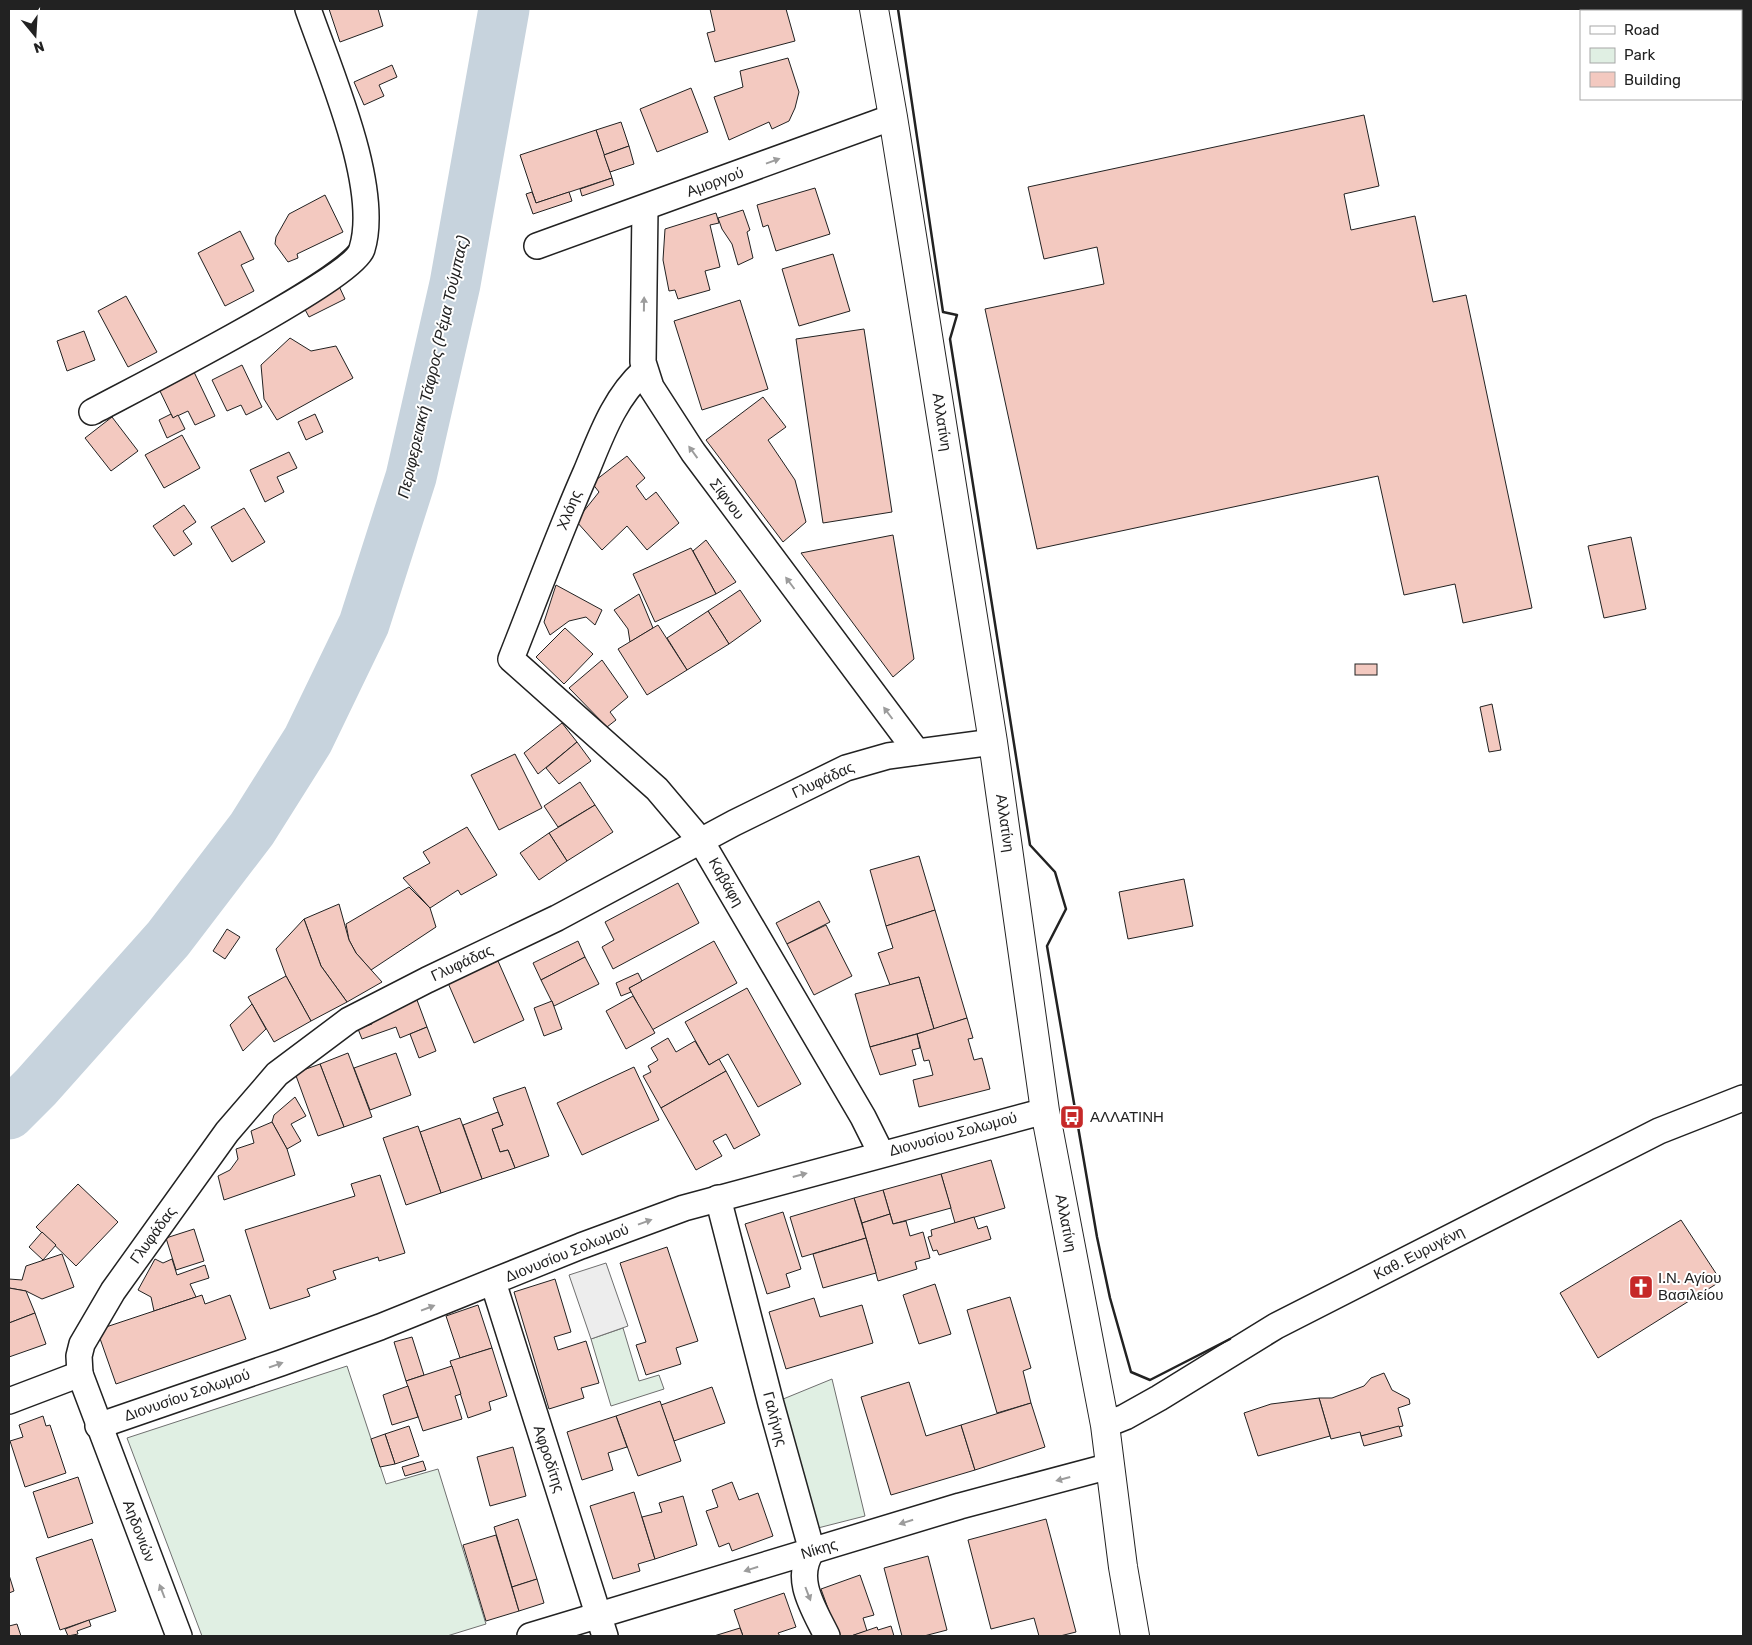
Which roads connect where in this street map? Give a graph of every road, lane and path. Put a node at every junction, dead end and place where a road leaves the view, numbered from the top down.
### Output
1 (308, 9) edge
2 (874, 9) edge
3 (893, 117) junction
4 (645, 208) junction
5 (536, 246) dead end
6 (644, 371) junction
7 (92, 412) dead end
8 (511, 659) joint
9 (993, 742) junction
10 (917, 752) junction
11 (701, 841) junction
12 (1743, 1098) edge
13 (1045, 1110) junction
14 (881, 1153) junction
15 (718, 1198) junction
16 (493, 1282) junction
17 (80, 1374) junction
18 (9, 1401) edge
19 (1105, 1425) junction
20 (98, 1426) junction
21 (1110, 1466) junction
22 (812, 1551) junction
23 (602, 1626) edge
24 (179, 1636) edge
25 (530, 1636) edge
26 (827, 1636) edge
27 (1135, 1636) edge

1 - 7 street
2 - 3 main road, Αλλατίνη
4 -> 3 street, Αμοργού
3 - 9 main road, Αλλατίνη
4 - 5 street, Αμοργού
6 -> 4 street, Σίφνου
6 - 8 street, Χλόης
10 -> 6 street, Σίφνου
8 - 11 street, Καβάφη
9 - 10 street, Γλυφάδας
9 - 13 main road, Αλλατίνη
10 - 11 street, Γλυφάδας
11 - 14 street, Καβάφη
11 - 17 street, Γλυφάδας
12 - 19 street, Καθ. Ευρυγένη
13 - 14 street, Διονυσίου Σολωμού
13 - 19 main road, Αλλατίνη
15 -> 14 street, Διονυσίου Σολωμού
16 -> 15 street, Διονυσίου Σολωμού
15 - 22 street, Γαλήνης
20 -> 16 street, Διονυσίου Σολωμού
16 - 23 street, Αφροδίτης
17 - 18 street
17 - 20 street, Αηδονιών
19 - 21 main road, Αλλατίνη
24 -> 20 street, Αηδονιών
21 -> 22 street, Νίκης
21 - 27 main road, Αλλατίνη
22 -> 23 street, Νίκης
22 -> 26 street
23 - 25 street, Νίκης

